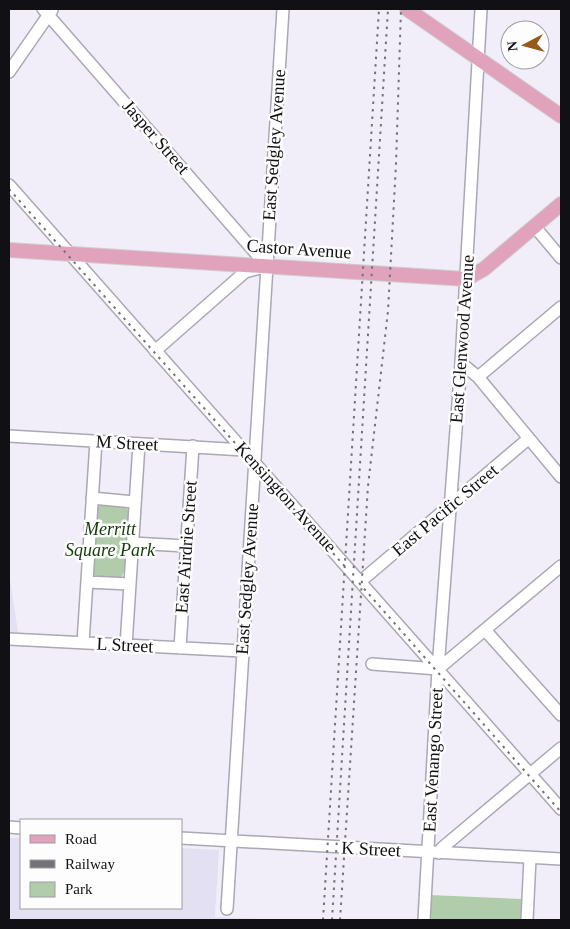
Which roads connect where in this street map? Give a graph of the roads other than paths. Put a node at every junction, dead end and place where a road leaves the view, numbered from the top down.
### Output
1 (283, 9) edge
2 (482, 9) edge
3 (413, 10) edge
4 (48, 11) edge
5 (479, 59) junction
6 (9, 72) edge
7 (561, 116) edge
8 (9, 185) edge
9 (561, 204) edge
10 (535, 228) junction
11 (9, 250) edge
12 (70, 253) junction
13 (561, 258) edge
14 (267, 266) junction
15 (466, 279) junction
16 (561, 306) edge
17 (155, 351) junction
18 (461, 363) junction
19 (478, 377) junction
20 (9, 436) edge
21 (528, 439) junction
22 (96, 441) junction
23 (138, 444) junction
24 (194, 446) junction
25 (244, 450) junction
26 (256, 463) junction
27 (561, 477) edge
28 (92, 498) junction
29 (134, 502) junction
30 (451, 505) junction
31 (132, 543) junction
32 (186, 546) junction
33 (561, 566) edge
34 (360, 581) junction
35 (87, 582) junction
36 (130, 584) junction
37 (485, 630) junction
38 (9, 639) edge
39 (83, 643) junction
40 (126, 646) junction
41 (180, 648) junction
42 (242, 651) junction
43 (372, 664) dead end
44 (438, 670) junction
45 (561, 715) edge
46 (561, 748) edge
47 (530, 774) junction
48 (561, 809) edge
49 (182, 838) edge
50 (232, 841) junction
51 (434, 853) junction
52 (530, 858) junction
53 (561, 859) edge
54 (227, 910) dead end
55 (424, 920) edge
56 (527, 920) edge

1 - 14 street, East Sedgley Avenue
2 - 5 street, East Glenwood Avenue
3 - 5 main road
4 - 6 street
4 - 14 street, Jasper Street
5 - 7 main road
5 - 15 street, East Glenwood Avenue
8 - 12 street, Kensington Avenue
9 - 10 main road
10 - 13 street
10 - 15 main road
11 - 12 main road, Castor Avenue
12 - 14 main road, Castor Avenue
12 - 17 street, Kensington Avenue
14 - 15 main road, Castor Avenue
14 - 17 street
14 - 26 street, East Sedgley Avenue
15 - 18 street, East Glenwood Avenue
16 - 19 street
17 - 25 street, Kensington Avenue
18 - 19 street
18 - 30 street, East Glenwood Avenue
19 - 21 street
20 - 22 street, M Street
21 - 27 street
21 - 30 street, East Pacific Street
22 - 23 street, M Street
22 - 28 street
23 - 24 street, M Street
23 - 29 street
24 - 25 street, M Street
24 - 32 street, East Airdrie Street
25 - 26 street, Kensington Avenue
26 - 34 street, Kensington Avenue
26 - 42 street, East Sedgley Avenue
28 - 29 street
28 - 35 street
29 - 31 street
30 - 34 street, East Pacific Street
30 - 44 street, East Glenwood Avenue
31 - 32 street
31 - 36 street
32 - 41 street, East Airdrie Street
33 - 37 street, East Venango Street
34 - 44 street, Kensington Avenue
35 - 36 street
35 - 39 street
36 - 40 street
37 - 44 street, East Venango Street
37 - 45 street
38 - 39 street, L Street
39 - 40 street, L Street
40 - 41 street, L Street
41 - 42 street, L Street
42 - 50 street, East Sedgley Avenue
43 - 44 street
44 - 47 street, Kensington Avenue
44 - 51 street, East Venango Street
46 - 47 street
47 - 48 street, Kensington Avenue
47 - 51 street
49 - 50 street, K Street
50 - 51 street, K Street
50 - 54 street, East Sedgley Avenue
51 - 52 street, K Street
51 - 55 street, East Venango Street
52 - 53 street, K Street
52 - 56 street

